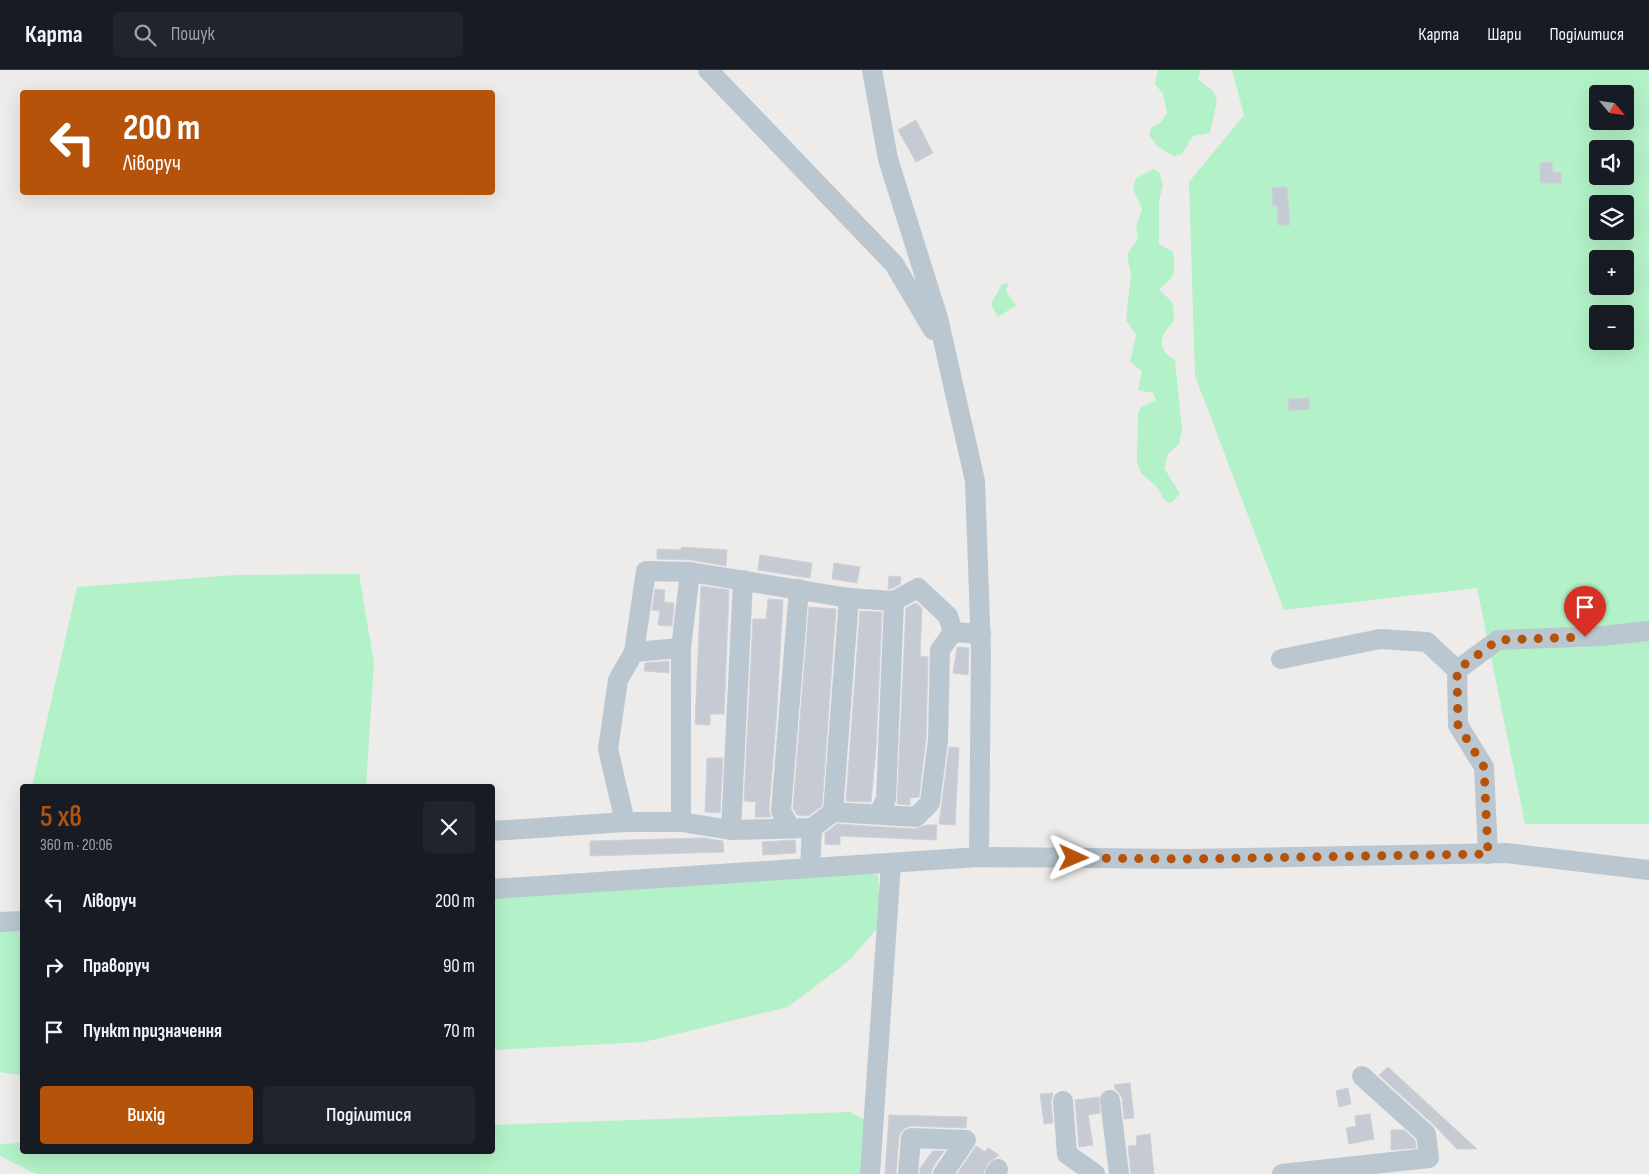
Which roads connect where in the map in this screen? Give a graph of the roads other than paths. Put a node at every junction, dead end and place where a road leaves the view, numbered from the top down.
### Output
1 (708, 70) edge
2 (872, 70) edge
3 (945, 349) junction
4 (690, 572) junction
5 (743, 580) junction
6 (799, 589) junction
7 (849, 598) junction
8 (894, 601) junction
9 (1649, 631) edge
10 (953, 632) junction
11 (981, 634) junction
12 (681, 648) junction
13 (634, 652) junction
14 (1281, 659) dead end
15 (1457, 670) junction
16 (833, 812) junction
17 (879, 814) junction
18 (625, 822) junction
19 (681, 822) junction
20 (790, 828) junction
21 (812, 828) junction
22 (731, 830) junction
23 (495, 831) edge
24 (1488, 854) junction
25 (979, 857) junction
26 (891, 864) junction
27 (810, 868) junction
28 (1649, 870) edge
29 (495, 889) edge
30 (20, 921) edge
31 (0, 922) edge
32 (1362, 1076) dead end
33 (1110, 1100) dead end
34 (1062, 1101) dead end
35 (1088, 1172) edge
36 (870, 1174) edge
37 (908, 1174) edge
38 (943, 1174) edge
39 (1119, 1174) edge
40 (1282, 1174) edge

1 - 3 street
2 - 3 street
3 - 11 street
4 - 5 street
4 - 12 street
4 - 13 street
5 - 6 street
5 - 22 street
6 - 7 street
6 - 20 street
7 - 8 street
7 - 16 street
8 - 10 street
8 - 17 street
9 - 15 street
10 - 11 street
10 - 17 street
11 - 25 street
12 - 13 street
12 - 19 street
13 - 18 street
14 - 15 street
15 - 24 street
16 - 17 street
16 - 21 street
18 - 19 street
18 - 23 street
19 - 22 street
20 - 21 street
20 - 22 street
21 - 27 street
24 - 25 street
24 - 28 street
25 - 26 street
26 - 27 street
26 - 36 street
27 - 29 street
30 - 31 street
32 - 40 street
33 - 39 street
34 - 35 street
37 - 38 street

